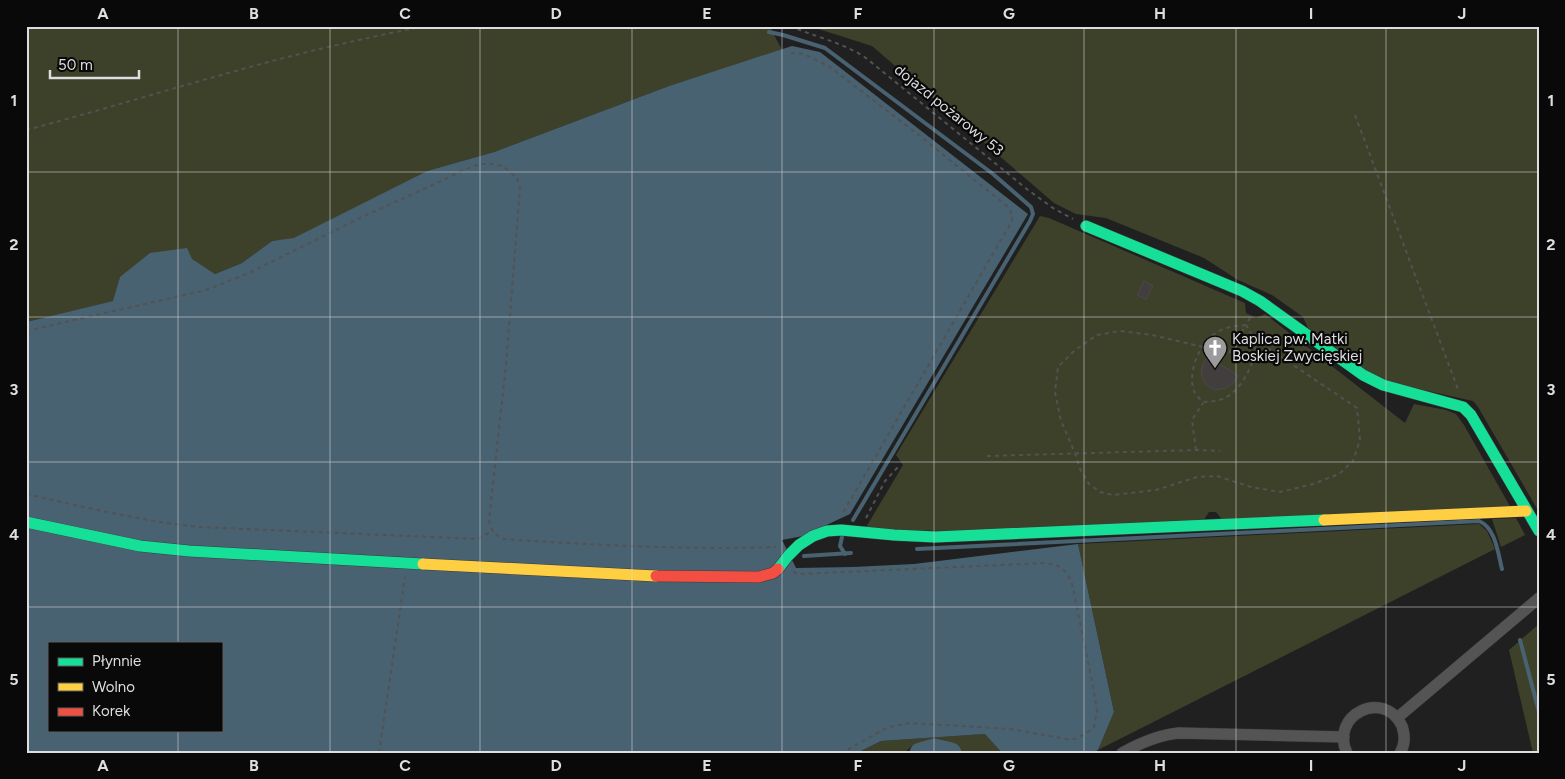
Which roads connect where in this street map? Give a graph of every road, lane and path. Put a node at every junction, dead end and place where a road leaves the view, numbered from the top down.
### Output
1 (424, 26) edge
2 (790, 26) edge
3 (791, 52) dead end
4 (1355, 115) dead end
5 (26, 130) edge
6 (1086, 226) joint
7 (1251, 316) dead end
8 (1246, 325) junction
9 (26, 331) edge
10 (1253, 338) junction
11 (1203, 347) junction
12 (1229, 353) dead end
13 (1203, 402) junction
14 (1463, 406) junction
15 (1196, 450) junction
16 (1220, 451) dead end
17 (1076, 453) junction
18 (987, 456) dead end
19 (899, 466) dead end
20 (26, 494) edge
21 (1526, 511) junction
22 (26, 522) edge
23 (835, 529) junction
24 (492, 531) junction
25 (1539, 531) edge
26 (859, 532) junction
27 (779, 547) dead end
28 (404, 563) junction
29 (781, 568) junction
30 (1539, 598) edge
31 (1397, 718) junction
32 (1344, 737) junction
33 (380, 753) edge
34 (842, 753) edge
35 (1122, 753) edge
36 (1347, 753) edge
37 (1400, 753) edge

1 - 5 path
2 - 6 path, dojazd pożarowy 53
3 - 23 path
4 - 14 path
6 - 14 street
7 - 8 path
8 - 10 path
8 - 11 path
8 - 12 path
9 - 24 path
10 - 13 path
10 - 17 path
11 - 13 path
11 - 17 path
13 - 15 path
14 - 21 street
15 - 16 path
15 - 17 path
17 - 18 path
19 - 26 path
20 - 24 path
21 - 25 street
21 - 26 street
22 - 28 street
23 - 26 street
23 - 29 street
24 - 27 path
28 - 29 street
28 - 33 path
29 - 34 path
30 - 31 street
31 - 32 street
31 - 37 street
32 - 35 street
32 - 36 street

